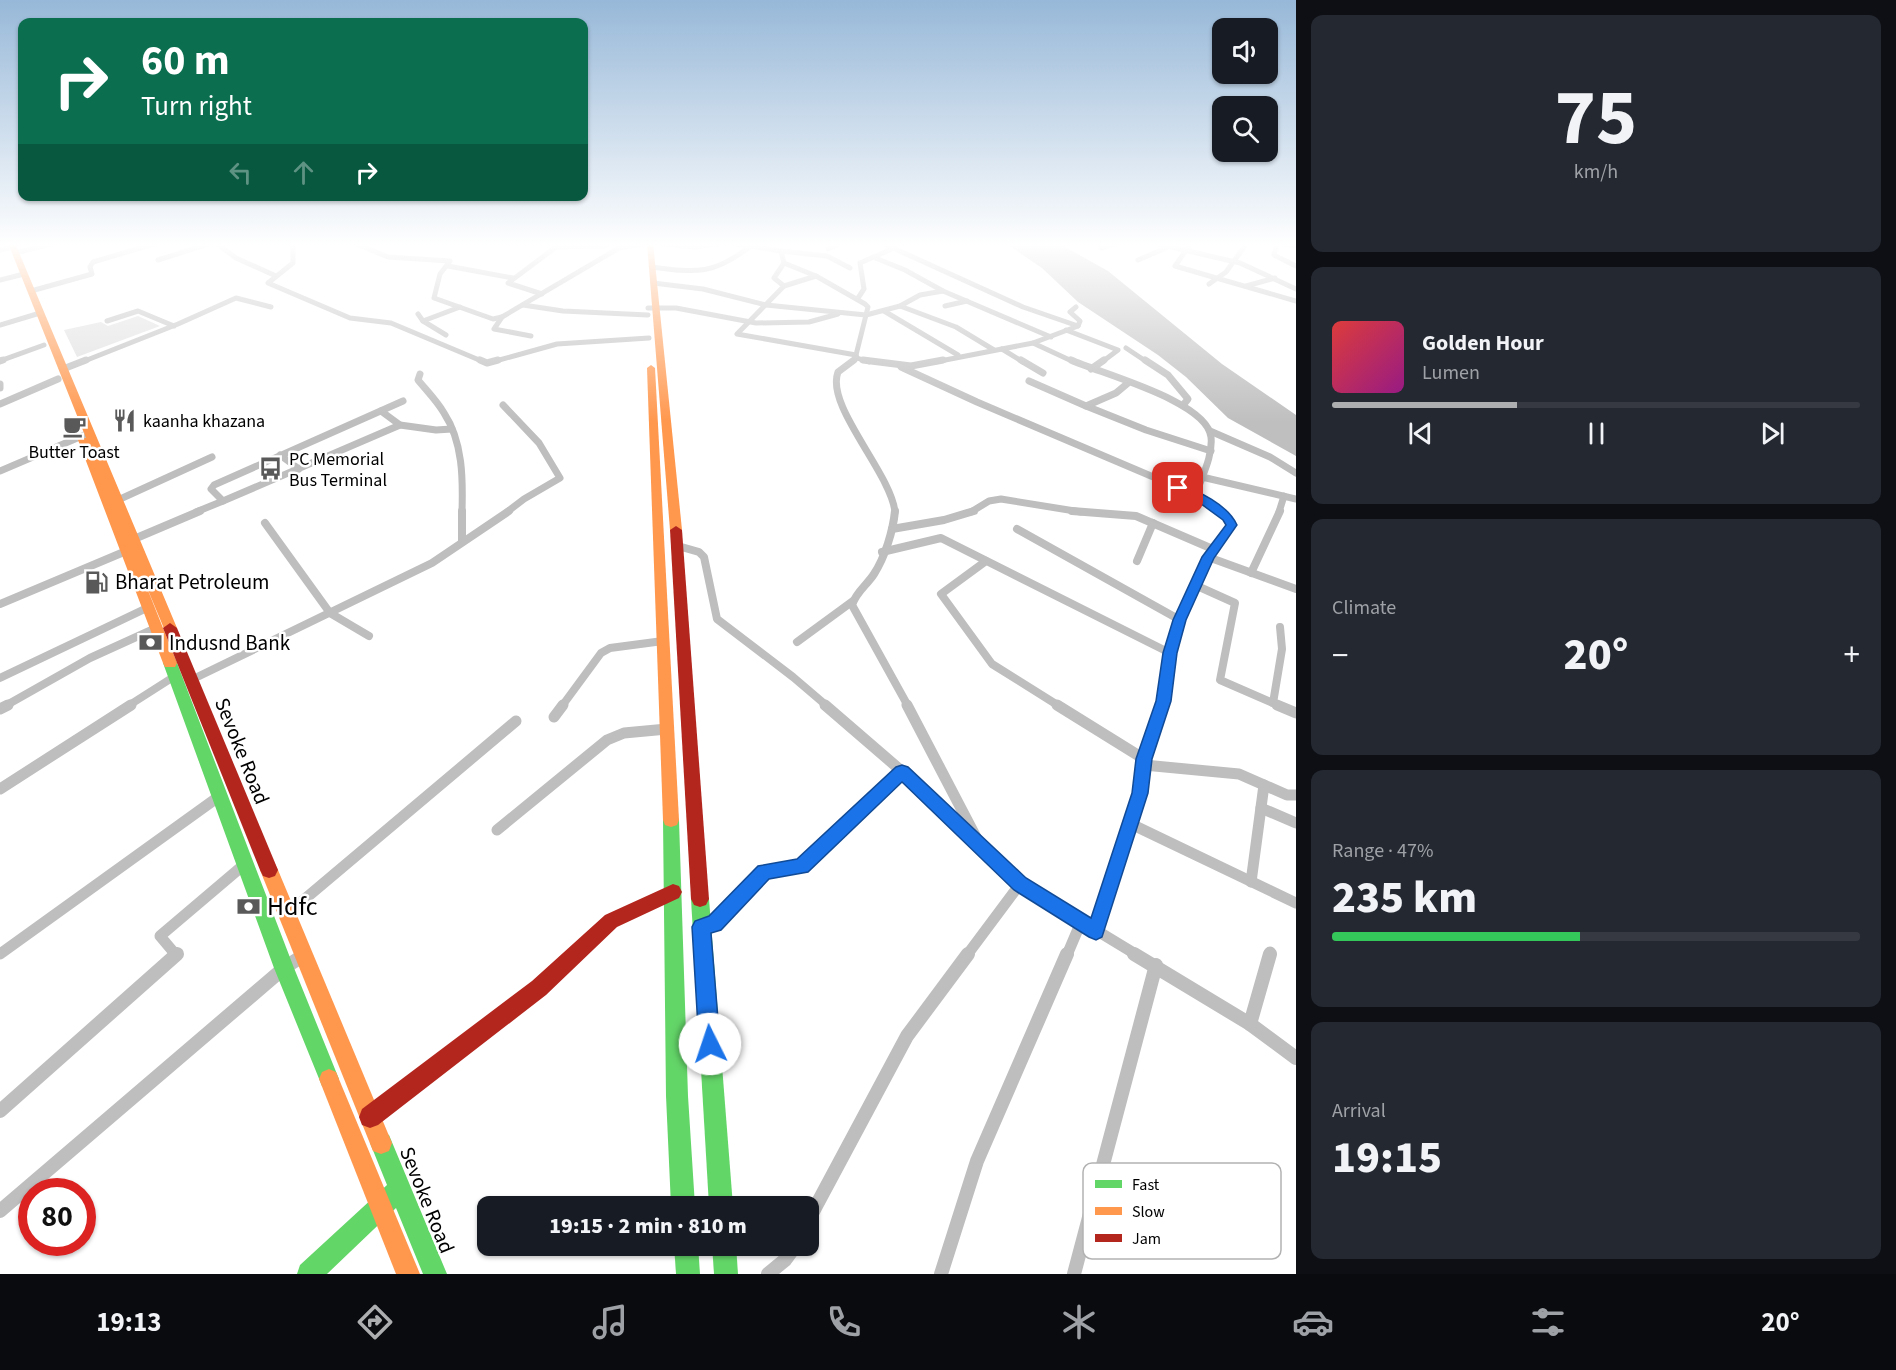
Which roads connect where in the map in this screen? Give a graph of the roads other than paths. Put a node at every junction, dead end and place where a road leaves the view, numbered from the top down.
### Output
1 (31, 302) edge
2 (33, 302) edge
3 (226, 302) edge
4 (253, 302) edge
5 (314, 302) edge
6 (446, 302) edge
7 (527, 302) edge
8 (651, 302) edge
9 (652, 302) edge
10 (747, 302) edge
11 (768, 302) edge
12 (863, 302) edge
13 (906, 302) edge
14 (961, 302) edge
15 (970, 302) edge
16 (1013, 302) edge
17 (523, 305) junction
18 (976, 305) junction
19 (900, 306) junction
20 (945, 306) dead end
21 (271, 307) dead end
22 (763, 307) junction
23 (1076, 307) dead end
24 (460, 308) junction
25 (960, 309) dead end
26 (651, 310) junction
27 (884, 311) junction
28 (36, 314) junction
29 (418, 314) dead end
30 (838, 314) junction
31 (867, 315) junction
32 (502, 317) junction
33 (107, 321) dead end
34 (423, 321) junction
35 (748, 323) junction
36 (0, 326) edge
37 (174, 326) junction
38 (1078, 326) junction
39 (1066, 330) junction
40 (446, 335) dead end
41 (531, 336) dead end
42 (1051, 337) junction
43 (649, 338) junction
44 (1034, 343) junction
45 (44, 345) junction
46 (1126, 348) dead end
47 (1002, 349) junction
48 (994, 350) junction
49 (958, 355) junction
50 (856, 356) junction
51 (0, 361) edge
52 (899, 366) junction
53 (1091, 369) junction
54 (1043, 373) dead end
55 (420, 374) dead end
56 (62, 375) junction
57 (1029, 381) dead end
58 (1128, 383) junction
59 (403, 401) dead end
60 (0, 404) edge
61 (1184, 404) junction
62 (503, 405) dead end
63 (1086, 406) junction
64 (381, 411) junction
65 (400, 425) junction
66 (452, 429) junction
67 (1210, 431) junction
68 (85, 434) junction
69 (1211, 451) junction
70 (280, 455) junction
71 (212, 457) dead end
72 (299, 469) junction
73 (0, 471) edge
74 (1296, 473) edge
75 (1202, 477) junction
76 (1197, 496) junction
77 (1284, 496) junction
78 (1296, 499) edge
79 (118, 500) junction
80 (223, 501) junction
81 (1154, 523) junction
82 (265, 524) dead end
83 (892, 529) junction
84 (1017, 530) dead end
85 (462, 541) junction
86 (133, 545) junction
87 (678, 546) junction
88 (1215, 550) junction
89 (882, 552) junction
90 (1208, 557) junction
91 (986, 561) junction
92 (1137, 561) dead end
93 (1251, 573) junction
94 (1195, 585) junction
95 (1296, 589) edge
96 (853, 601) junction
97 (0, 604) edge
98 (149, 607) junction
99 (330, 613) junction
100 (1180, 620) junction
101 (1280, 627) dead end
102 (156, 628) junction
103 (369, 636) dead end
104 (663, 640) junction
105 (797, 642) dead end
106 (1170, 653) junction
107 (175, 676) junction
108 (0, 678) edge
109 (191, 680) junction
110 (1273, 703) junction
111 (0, 709) edge
112 (1296, 713) edge
113 (554, 717) dead end
114 (200, 721) junction
115 (516, 721) dead end
116 (667, 729) junction
117 (1144, 762) junction
118 (902, 772) junction
119 (1264, 785) junction
120 (0, 789) edge
121 (221, 795) junction
122 (1296, 795) edge
123 (1261, 808) junction
124 (1296, 823) edge
125 (1131, 824) junction
126 (497, 830) dead end
127 (981, 847) junction
128 (246, 863) junction
129 (1251, 882) junction
130 (1020, 884) junction
131 (673, 892) junction
132 (1296, 903) edge
133 (286, 914) junction
134 (1081, 922) junction
135 (701, 927) junction
136 (1096, 931) junction
137 (1270, 952) dead end
138 (0, 954) edge
139 (304, 955) junction
140 (1156, 965) junction
141 (284, 968) junction
142 (1250, 1024) junction
143 (1296, 1058) edge
144 (0, 1111) edge
145 (370, 1117) junction
146 (1103, 1163) edge
147 (400, 1189) junction
148 (682, 1196) edge
149 (720, 1196) edge
150 (819, 1201) edge
151 (381, 1206) junction
152 (0, 1211) edge
153 (1083, 1240) edge
154 (687, 1256) edge
155 (725, 1256) edge
156 (788, 1256) edge
157 (309, 1274) edge
158 (408, 1274) edge
159 (435, 1274) edge
160 (688, 1274) edge
161 (726, 1274) edge
162 (768, 1274) edge
163 (941, 1274) edge
164 (1074, 1274) edge

1 - 28 main road, Sevoke Road
2 - 28 main road, Sevoke Road
3 - 37 street
4 - 21 street
5 - 43 street
6 - 24 street
7 - 17 street
8 - 26 main road
9 - 26 main road
10 - 22 street
11 - 22 street
12 - 31 street
13 - 19 street
14 - 20 street
15 - 18 street
16 - 38 street
17 - 26 street
17 - 32 street
18 - 25 street
18 - 42 street
19 - 27 street
19 - 48 street
22 - 30 street
22 - 35 street
23 - 38 street
24 - 32 street
24 - 34 street
26 - 35 street
26 - 43 main road
26 - 87 main road
27 - 31 street
27 - 49 street
28 - 36 street
28 - 45 main road, Sevoke Road
28 - 56 main road, Sevoke Road
29 - 34 street
30 - 31 street
30 - 35 street
31 - 50 street
32 - 41 street
33 - 37 street
34 - 40 street
35 - 50 street
37 - 56 street
38 - 39 street
39 - 42 street
39 - 53 street
42 - 44 street
43 - 104 main road
44 - 47 street
44 - 53 street
45 - 51 street
45 - 56 main road, Sevoke Road
46 - 61 street
47 - 48 street
47 - 54 street
48 - 49 street
49 - 52 street
50 - 52 street
50 - 83 street
52 - 76 street
53 - 58 street
55 - 66 street
56 - 60 street
56 - 68 main road, Sevoke Road
57 - 63 street
58 - 61 street
58 - 63 street
59 - 64 street
61 - 67 street
62 - 85 street
63 - 69 street
64 - 65 street
64 - 70 street
65 - 66 street
65 - 72 street
66 - 85 street
67 - 69 street
67 - 74 street
68 - 73 street
68 - 79 main road, Sevoke Road
68 - 86 main road, Sevoke Road
69 - 75 street
70 - 72 street
70 - 80 street
71 - 79 street
72 - 80 street
75 - 76 street
75 - 77 street
76 - 88 street
77 - 78 street
77 - 93 street
79 - 86 main road, Sevoke Road
80 - 86 street
81 - 83 street
81 - 88 street
81 - 92 street
82 - 99 street
83 - 89 street
84 - 100 street
85 - 99 street
86 - 97 street
86 - 98 main road, Sevoke Road
86 - 109 main road, Sevoke Road
87 - 118 street
87 - 135 main road
88 - 90 street
89 - 91 street
89 - 96 street
90 - 93 street
90 - 94 street
91 - 106 street
91 - 117 street
93 - 95 street
94 - 100 street
94 - 110 street
96 - 105 street
96 - 127 street
98 - 102 main road, Sevoke Road
98 - 108 street
99 - 103 street
99 - 109 street
100 - 106 street
101 - 110 street
102 - 107 main road, Sevoke Road
102 - 111 street
104 - 113 street
104 - 116 main road
106 - 117 street
107 - 114 main road, Sevoke Road
107 - 120 street
109 - 114 main road, Sevoke Road
110 - 112 street
114 - 121 main road, Sevoke Road
114 - 133 main road, Sevoke Road
115 - 133 street
116 - 126 street
116 - 131 main road
117 - 119 street
117 - 125 street
118 - 127 street
118 - 135 street
119 - 122 street
119 - 123 street
121 - 128 main road, Sevoke Road
121 - 138 street
123 - 124 street
123 - 129 street
125 - 129 street
125 - 136 street
127 - 130 street
128 - 141 main road, Sevoke Road
128 - 144 street
129 - 132 street
130 - 134 street
130 - 150 street
131 - 145 main road
131 - 148 main road
133 - 139 main road, Sevoke Road
134 - 136 street
134 - 163 street
135 - 149 main road
136 - 140 street
137 - 142 street
139 - 141 street
139 - 145 main road, Sevoke Road
140 - 142 street
140 - 146 street
141 - 151 main road, Sevoke Road
141 - 152 street
142 - 143 street
145 - 147 main road, Sevoke Road
147 - 151 main road
147 - 159 main road, Sevoke Road
151 - 157 main road
151 - 158 main road, Sevoke Road
153 - 164 street
154 - 160 main road
155 - 161 main road
156 - 162 street

